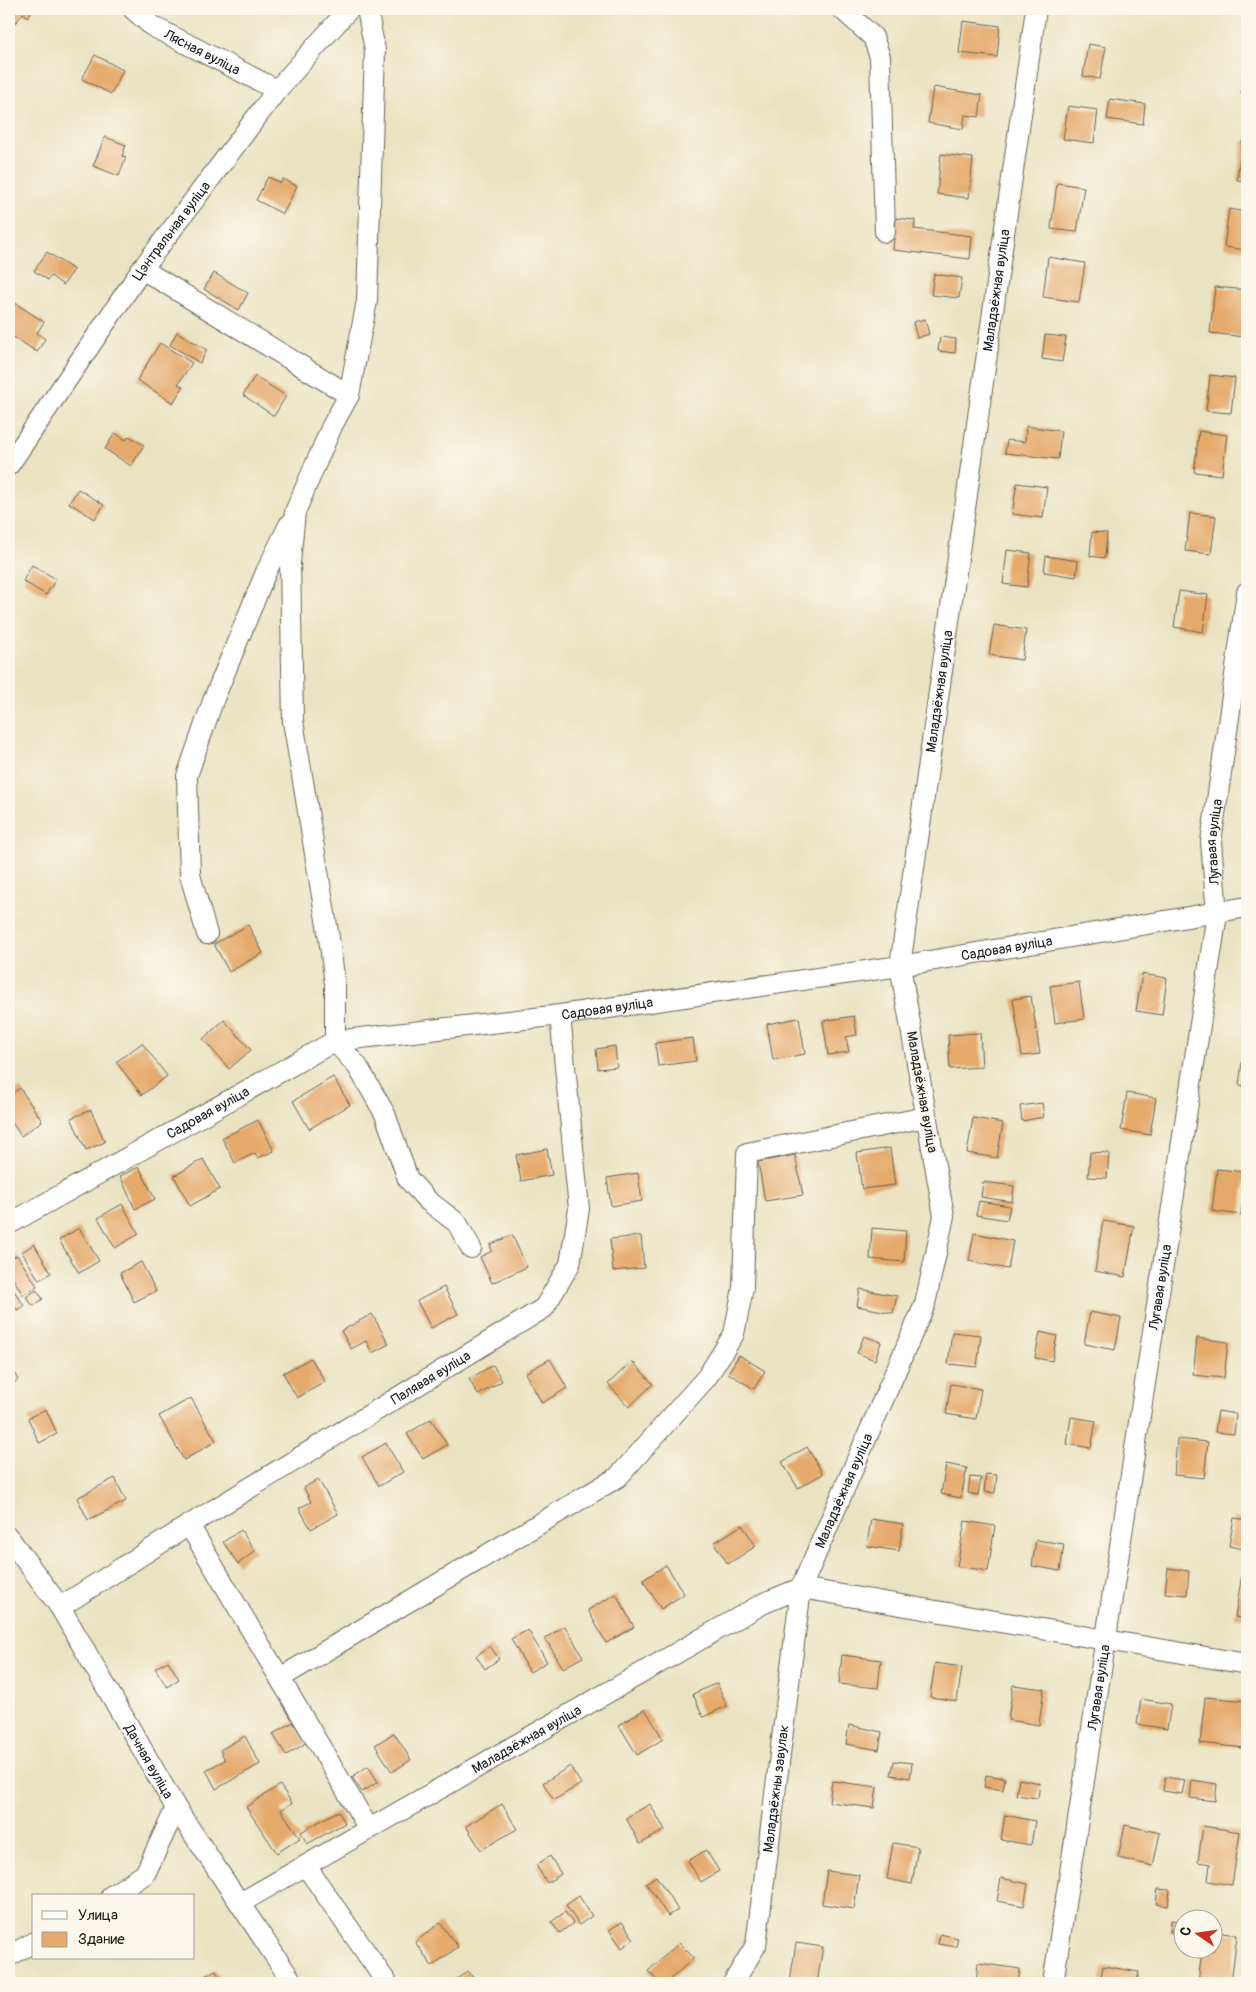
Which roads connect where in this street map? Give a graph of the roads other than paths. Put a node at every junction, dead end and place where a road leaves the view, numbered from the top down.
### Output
1 (132, 9) edge
2 (349, 9) edge
3 (366, 9) edge
4 (842, 9) edge
5 (1036, 9) edge
6 (277, 90) junction
7 (885, 232) dead end
8 (142, 269) junction
9 (349, 394) junction
10 (9, 465) edge
11 (295, 512) junction
12 (1247, 592) edge
13 (1247, 907) edge
14 (1217, 914) junction
15 (207, 934) dead end
16 (900, 966) junction
17 (560, 1015) junction
18 (335, 1041) junction
19 (926, 1117) junction
20 (9, 1224) edge
21 (471, 1248) dead end
22 (189, 1525) junction
23 (9, 1538) edge
24 (801, 1588) junction
25 (60, 1607) junction
26 (1108, 1640) junction
27 (1247, 1664) edge
28 (280, 1678) junction
29 (176, 1808) junction
30 (369, 1829) junction
31 (306, 1866) junction
32 (113, 1894) edge
33 (240, 1903) junction
34 (32, 1943) edge
35 (9, 1956) edge
36 (293, 1983) edge
37 (387, 1983) edge
38 (733, 1983) edge
39 (1053, 1983) edge

1 - 6 street, Лясная вуліца
2 - 6 street, Цэнтральная вуліца
3 - 9 street
4 - 7 street
5 - 16 street, Маладзёжная вуліца
6 - 8 street, Цэнтральная вуліца
8 - 9 street
8 - 10 street, Цэнтральная вуліца
9 - 11 street
11 - 15 street
11 - 18 street
12 - 14 street, Лугавая вуліца
13 - 14 street, Садовая вуліца
14 - 16 street, Садовая вуліца
14 - 26 street, Лугавая вуліца
16 - 17 street, Садовая вуліца
16 - 19 street, Маладзёжная вуліца
17 - 18 street, Садовая вуліца
17 - 22 street, Палявая вуліца
18 - 20 street, Садовая вуліца
18 - 21 street
19 - 24 street, Маладзёжная вуліца
19 - 28 street
22 - 25 street, Палявая вуліца
22 - 28 street
23 - 25 street, Дачная вуліца
24 - 26 street
24 - 30 street, Маладзёжная вуліца
24 - 38 street, Маладзёжны завулак
25 - 29 street, Дачная вуліца
26 - 27 street
26 - 39 street, Лугавая вуліца
28 - 30 street
29 - 32 street
29 - 33 street, Дачная вуліца
30 - 31 street, Маладзёжная вуліца
31 - 33 street, Маладзёжная вуліца
31 - 37 street
33 - 36 street, Дачная вуліца
34 - 35 street

